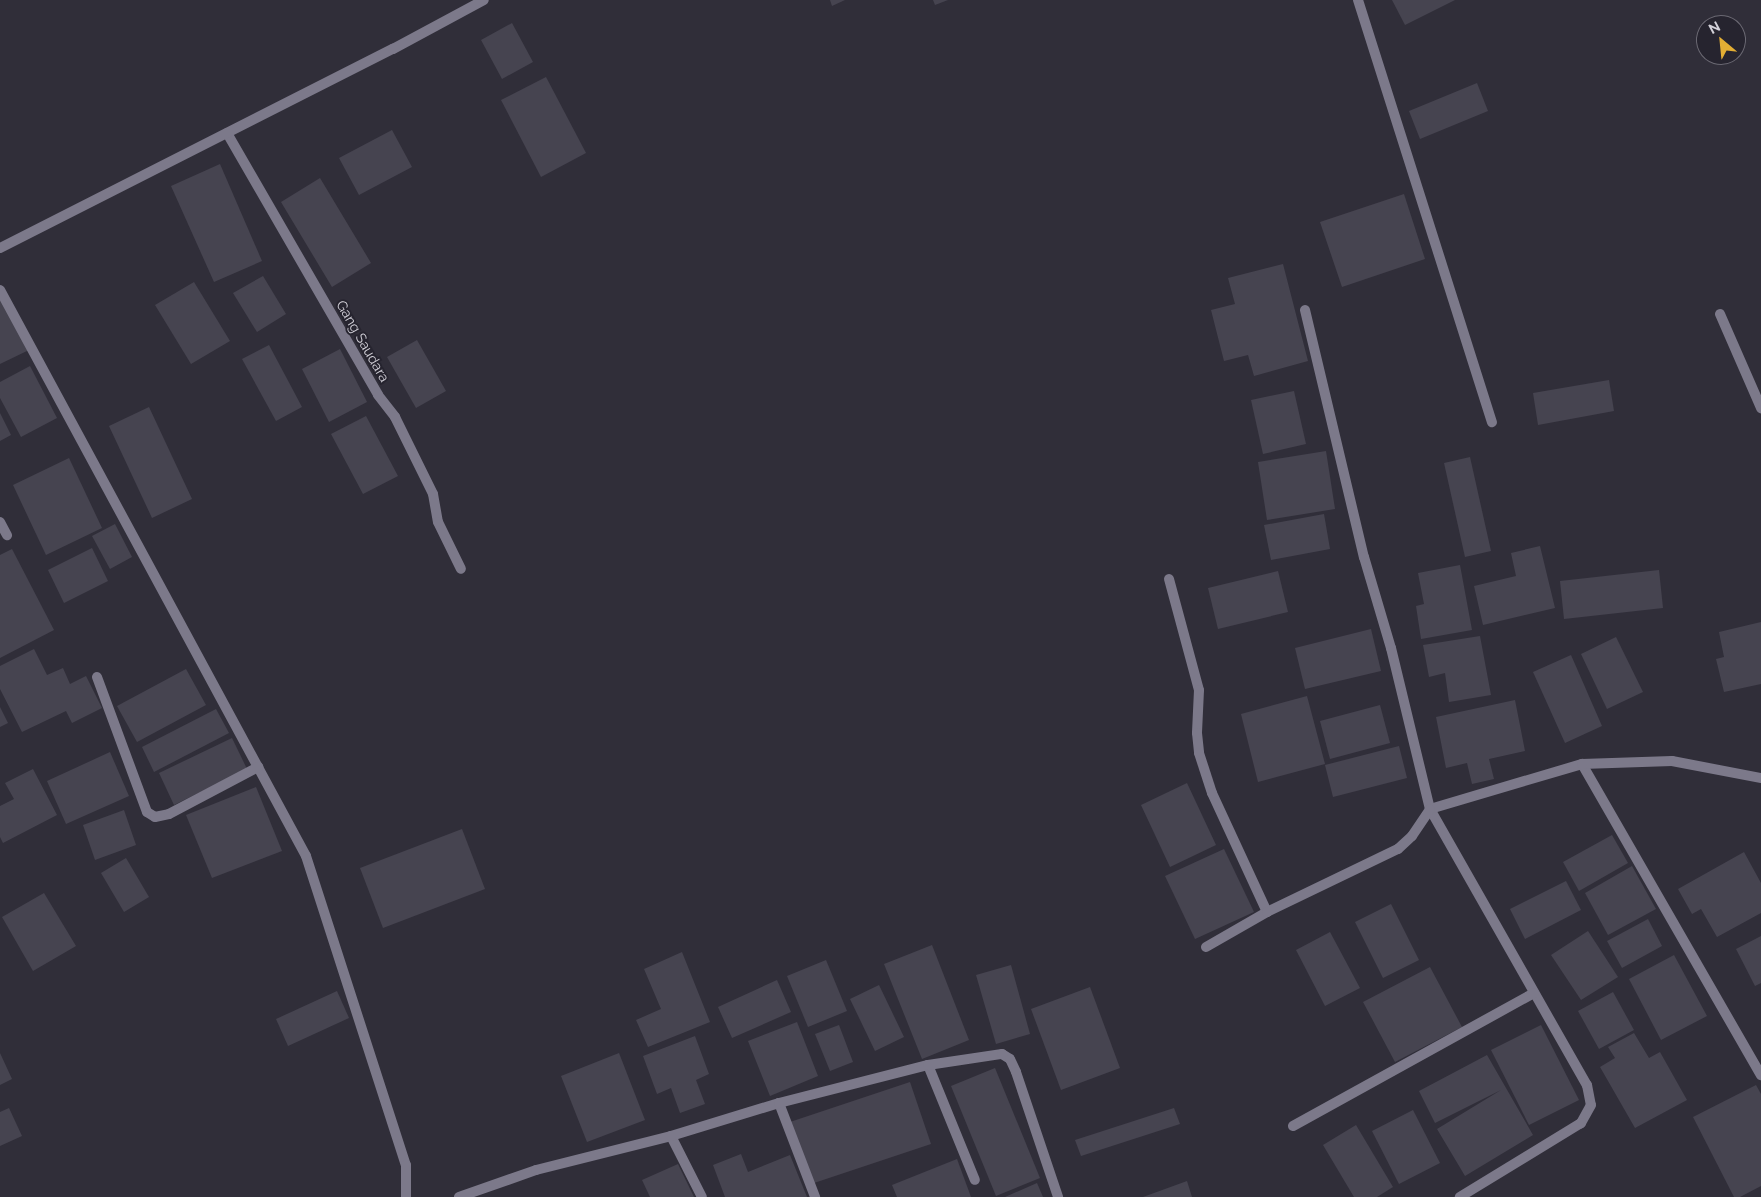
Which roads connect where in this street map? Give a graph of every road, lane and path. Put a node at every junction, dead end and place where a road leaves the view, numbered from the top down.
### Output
1 (484, 0) edge
2 (1358, 0) edge
3 (227, 133) junction
4 (0, 248) edge
5 (0, 290) edge
6 (1305, 310) dead end
7 (1720, 314) dead end
8 (1761, 408) edge
9 (1492, 422) dead end
10 (0, 522) edge
11 (7, 535) dead end
12 (461, 569) dead end
13 (1168, 579) dead end
14 (97, 677) dead end
15 (1582, 764) junction
16 (258, 767) junction
17 (1761, 778) edge
18 (1430, 809) junction
19 (1267, 912) junction
20 (1206, 947) dead end
21 (1534, 993) junction
22 (928, 1066) junction
23 (1761, 1075) edge
24 (779, 1104) junction
25 (1293, 1126) dead end
26 (671, 1136) junction
27 (975, 1180) dead end
28 (406, 1197) edge
29 (459, 1197) edge
30 (702, 1197) edge
31 (814, 1197) edge
32 (1058, 1197) edge
33 (1460, 1197) edge

1 - 3 street
2 - 9 street
3 - 4 street
3 - 12 street, Gang Saudara
5 - 16 street
6 - 18 street
7 - 8 street
10 - 11 street
13 - 19 street
14 - 16 street
15 - 17 street
15 - 18 street
15 - 23 street
16 - 28 street
18 - 19 street
18 - 21 street
19 - 20 street
21 - 25 street
21 - 33 street
22 - 24 street
22 - 27 street
22 - 32 street
24 - 26 street
24 - 31 street
26 - 29 street
26 - 30 street

